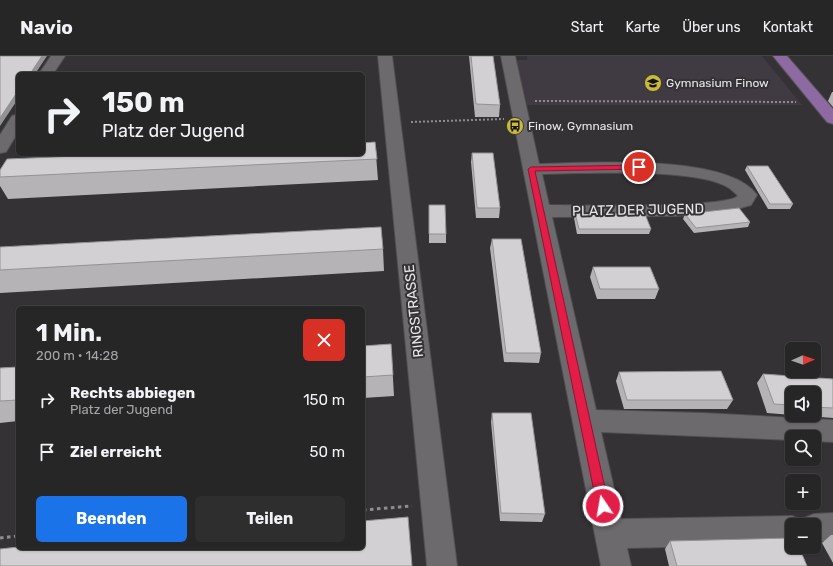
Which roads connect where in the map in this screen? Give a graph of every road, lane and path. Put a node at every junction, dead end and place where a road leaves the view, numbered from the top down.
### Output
1 (58, 56) edge
2 (385, 56) edge
3 (508, 56) edge
4 (780, 56) edge
5 (47, 72) edge
6 (517, 101) junction
7 (792, 102) dead end
8 (504, 119) dead end
9 (833, 120) edge
10 (16, 122) edge
11 (409, 122) dead end
12 (0, 148) edge
13 (531, 169) junction
14 (540, 211) junction
15 (585, 422) junction
16 (833, 431) edge
17 (435, 504) junction
18 (365, 510) edge
19 (833, 527) edge
20 (821, 528) edge
21 (785, 530) edge
22 (609, 534) junction
23 (16, 536) edge
24 (0, 538) edge
25 (442, 566) edge
26 (616, 566) edge

1 - 5 street
2 - 17 street, RINGSTRASSE
3 - 6 street
4 - 9 main road
6 - 7 path
6 - 13 street
8 - 11 path
10 - 12 street
13 - 14 street
13 - 14 street, PLATZ DER JUGEND
14 - 15 street
15 - 16 street
15 - 22 street
17 - 18 path
17 - 25 street, RINGSTRASSE
19 - 20 street
21 - 22 street
22 - 26 street
23 - 24 path

